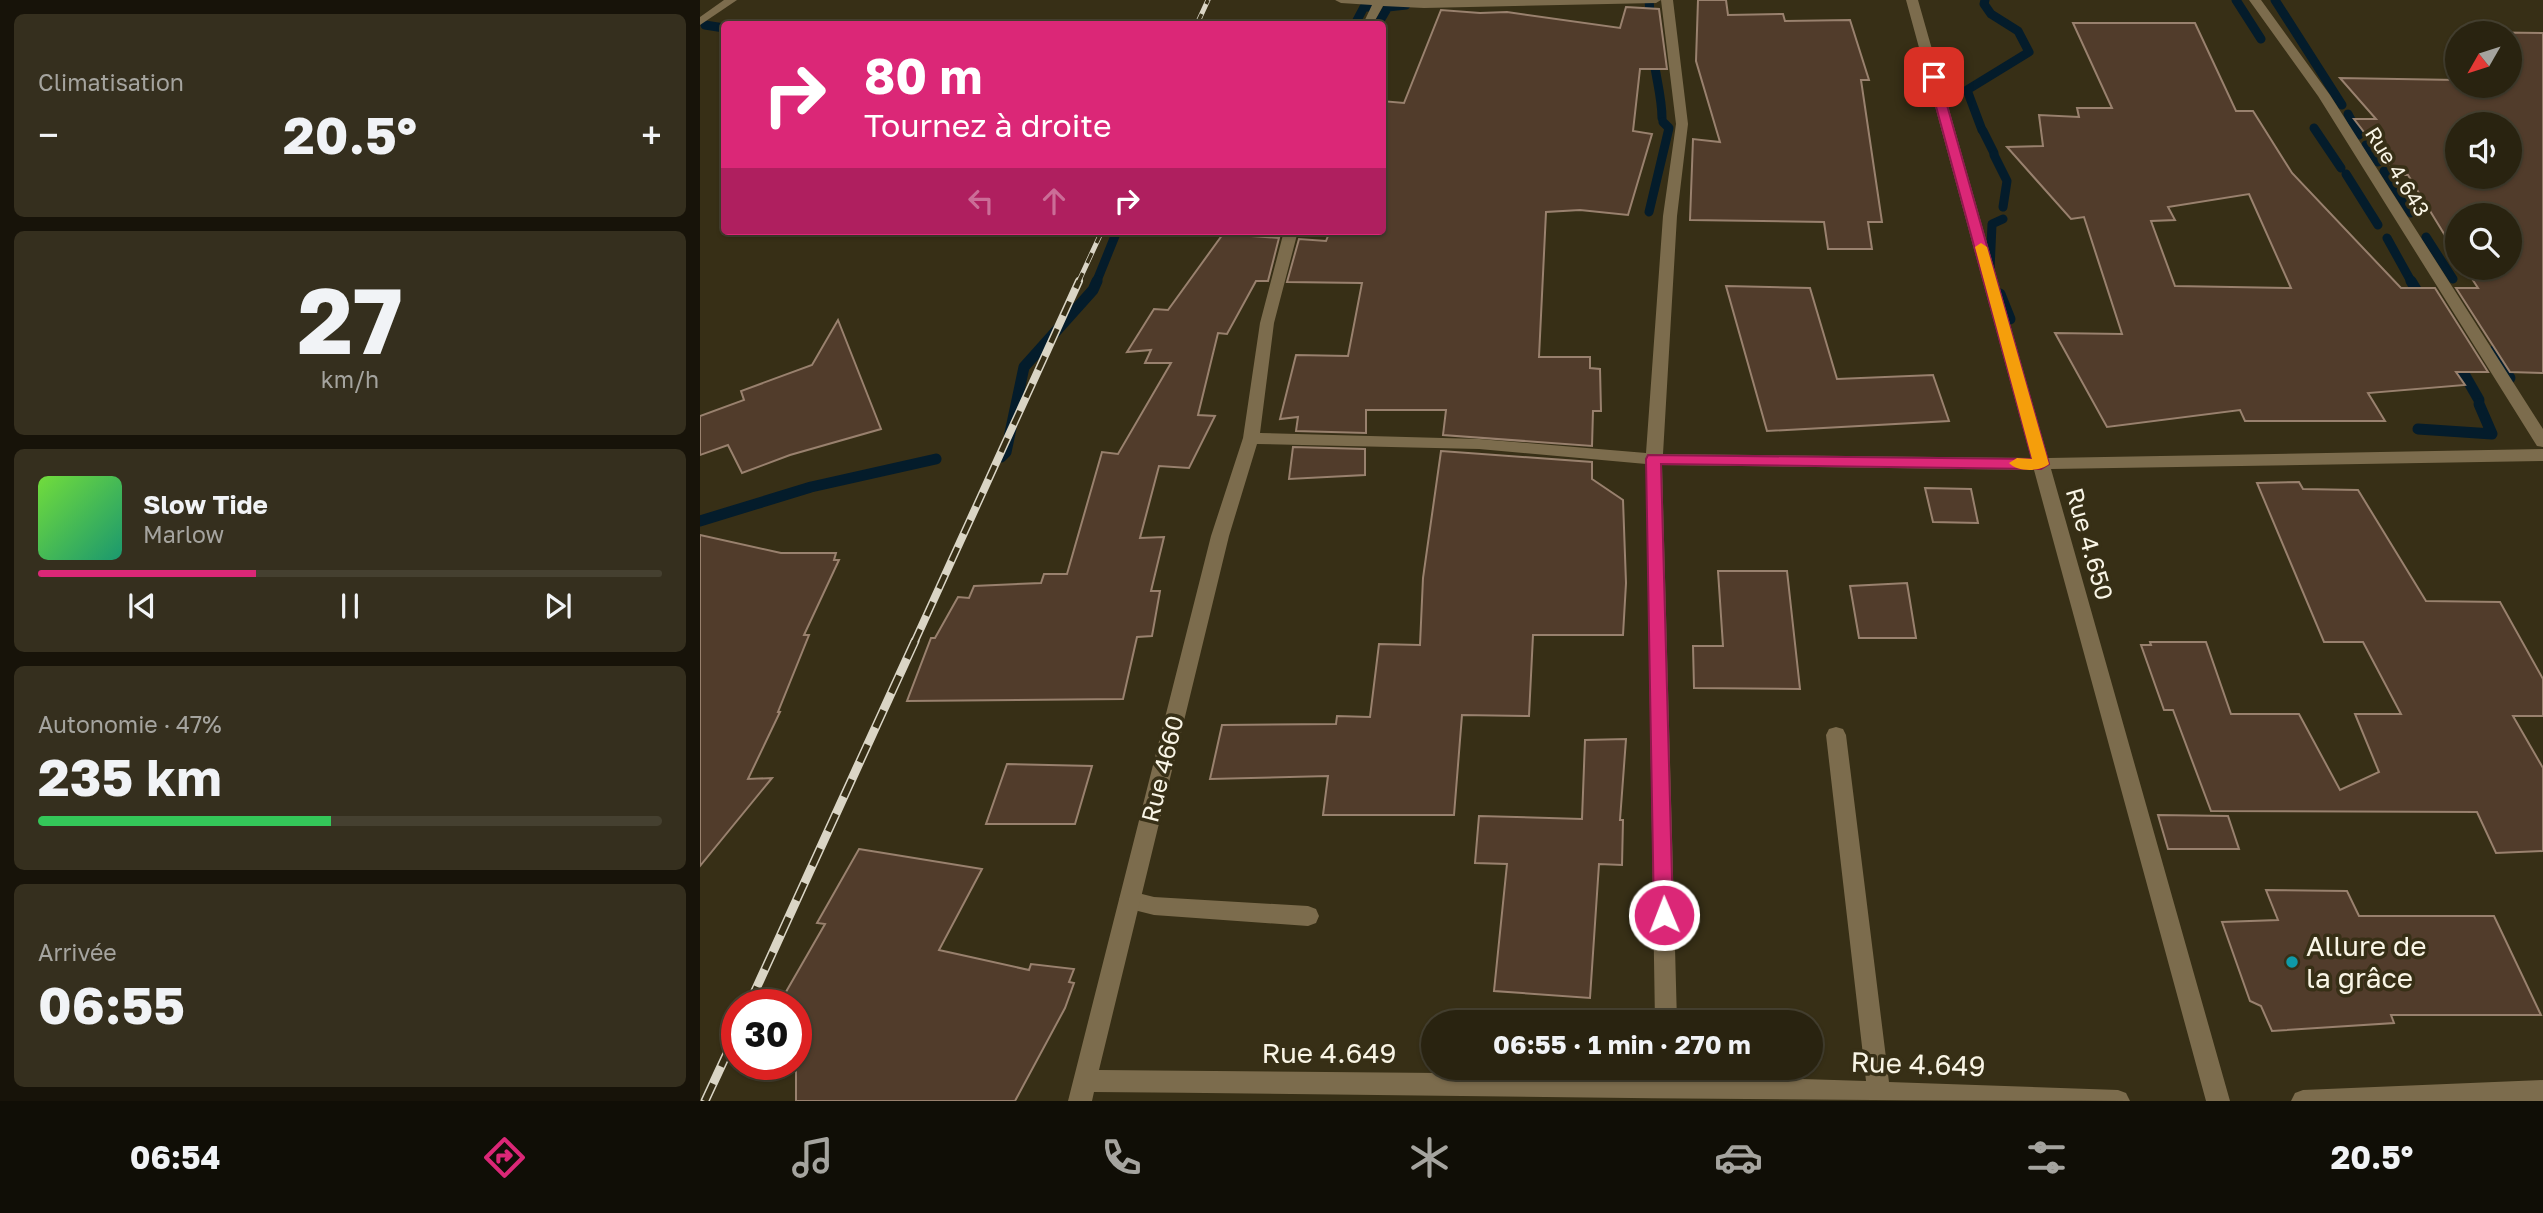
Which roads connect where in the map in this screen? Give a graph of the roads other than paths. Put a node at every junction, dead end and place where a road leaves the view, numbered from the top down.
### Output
1 (731, 0) edge
2 (1340, 0) edge
3 (1656, 0) edge
4 (1667, 0) edge
5 (1912, 0) edge
6 (2255, 0) edge
7 (1379, 3) junction
8 (1370, 21) edge
9 (700, 22) edge
10 (1290, 235) edge
11 (1251, 438) junction
12 (2543, 442) edge
13 (2543, 455) edge
14 (1654, 459) junction
15 (2041, 464) junction
16 (1836, 734) dead end
17 (1130, 900) junction
18 (1308, 916) dead end
19 (1666, 1010) edge
20 (1652, 1080) edge
21 (1707, 1080) edge
22 (1083, 1091) edge
23 (2543, 1091) edge
24 (1587, 1093) edge
25 (1879, 1093) junction
26 (2118, 1101) edge
27 (2218, 1101) edge
28 (2303, 1101) edge

1 - 9 street
2 - 7 street
3 - 7 street
4 - 14 street
5 - 15 street, Rue 4.650
6 - 12 street, Rue 4.643
7 - 8 street
10 - 11 street, Rue 4660
11 - 14 street
11 - 17 street, Rue 4660
13 - 15 street
14 - 15 street
14 - 19 street
15 - 27 street, Rue 4.650
16 - 25 street
17 - 18 street
17 - 22 street, Rue 4660
20 - 24 street, Rue 4.649
21 - 25 street, Rue 4.649
22 - 24 street, Rue 4.649
23 - 28 street
25 - 26 street, Rue 4.649

